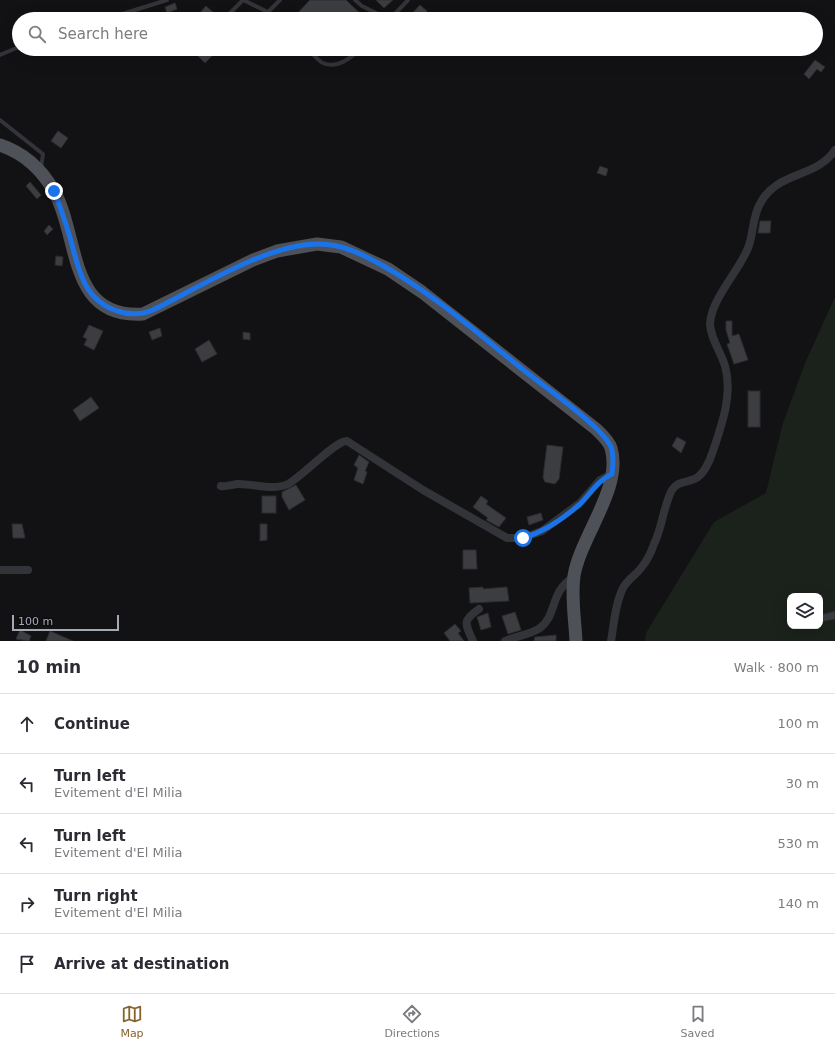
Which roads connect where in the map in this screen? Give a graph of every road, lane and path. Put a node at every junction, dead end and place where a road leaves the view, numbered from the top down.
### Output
1 (167, 0) edge
2 (243, 0) edge
3 (280, 0) edge
4 (355, 0) edge
5 (408, 0) edge
6 (128, 12) edge
7 (231, 12) edge
8 (268, 12) joint
9 (374, 12) edge
10 (396, 12) edge
11 (12, 49) edge
12 (0, 55) edge
13 (316, 56) edge
14 (352, 56) edge
15 (0, 120) edge
16 (0, 145) edge
17 (835, 150) edge
18 (41, 172) junction
19 (612, 474) junction
20 (221, 486) dead end
21 (0, 570) edge
22 (28, 570) dead end
23 (574, 577) junction
24 (479, 609) dead end
25 (473, 641) edge
26 (505, 641) edge
27 (576, 641) edge
28 (611, 641) edge

1 - 6 lane
2 - 7 lane
2 - 8 lane
3 - 8 lane
4 - 9 lane
5 - 10 lane
11 - 12 lane
13 - 14 lane
15 - 18 lane
16 - 18 main road
17 - 28 street
18 - 19 main road
19 - 20 street
19 - 23 main road
21 - 22 street
23 - 26 street
23 - 27 main road
24 - 25 street

